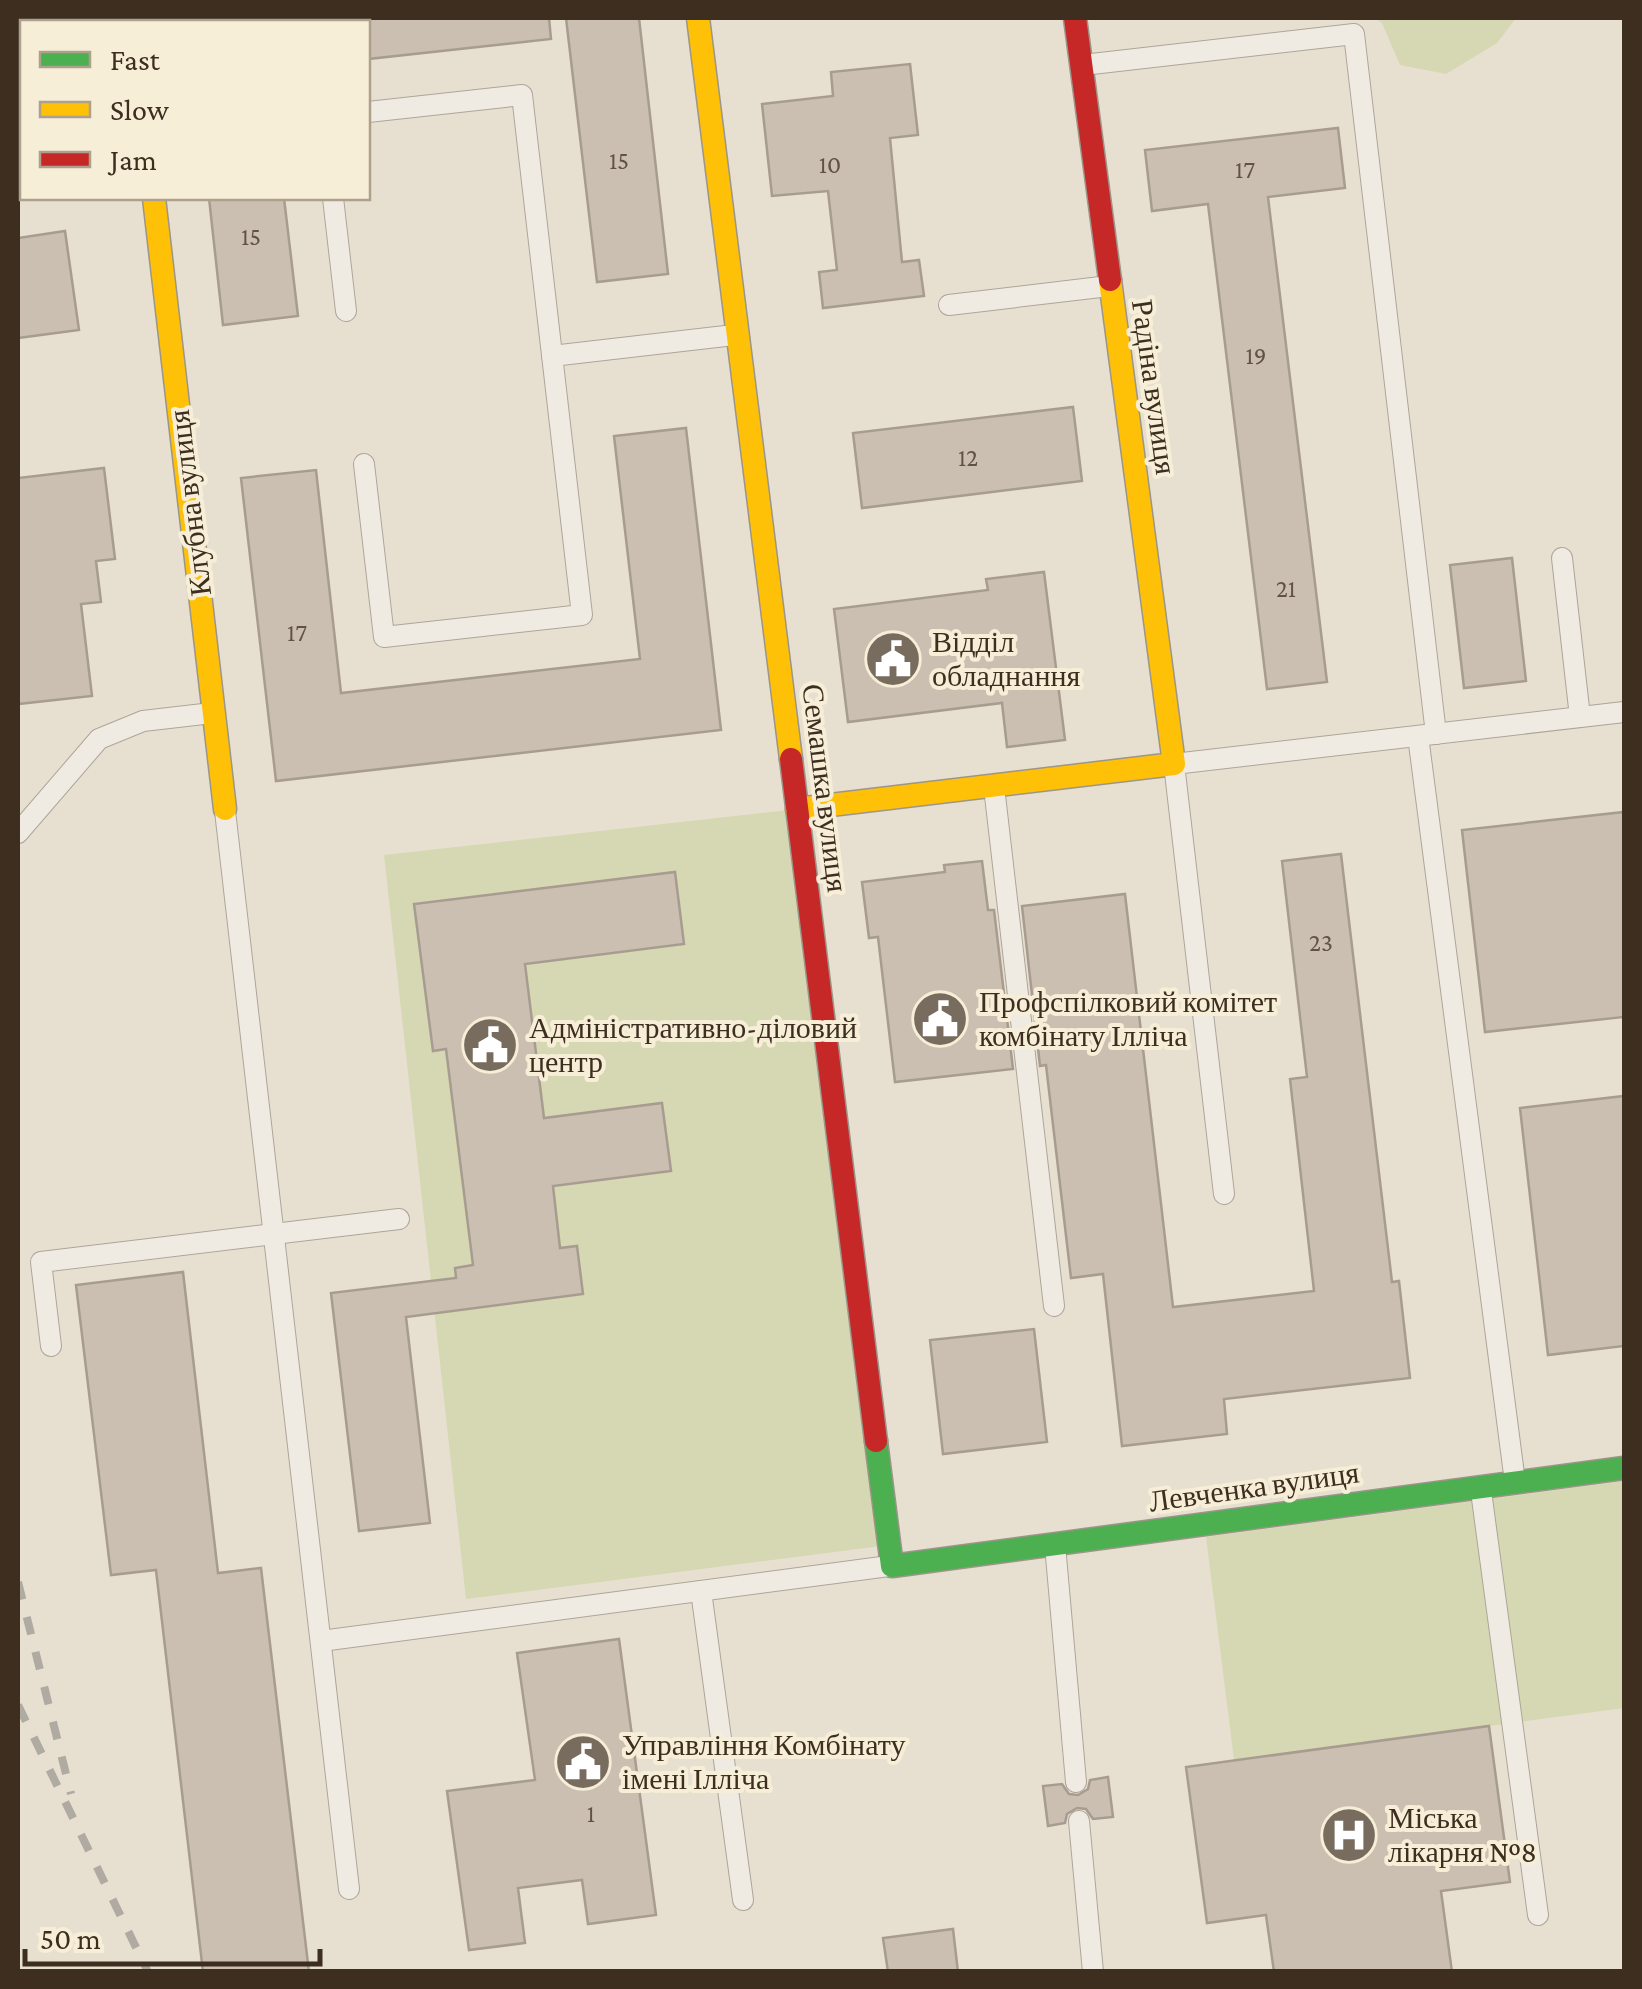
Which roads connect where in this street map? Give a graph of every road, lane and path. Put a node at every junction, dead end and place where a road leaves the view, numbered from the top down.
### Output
1 (698, 18) edge
2 (1075, 18) edge
3 (1082, 66) junction
4 (370, 112) edge
5 (154, 200) edge
6 (332, 200) edge
7 (1111, 286) junction
8 (949, 305) dead end
9 (346, 311) dead end
10 (738, 335) junction
11 (552, 356) junction
12 (364, 464) dead end
13 (1562, 558) dead end
14 (1624, 712) edge
15 (214, 713) junction
16 (1580, 717) junction
17 (1427, 735) junction
18 (1174, 764) junction
19 (994, 786) junction
20 (798, 808) junction
21 (225, 809) joint
22 (18, 832) edge
23 (1224, 1194) dead end
24 (399, 1219) dead end
25 (274, 1234) junction
26 (1054, 1306) dead end
27 (51, 1346) dead end
28 (1624, 1468) edge
29 (1515, 1482) junction
30 (1480, 1487) junction
31 (1055, 1544) junction
32 (892, 1566) junction
33 (701, 1591) junction
34 (321, 1642) junction
35 (1076, 1782) dead end
36 (1079, 1821) dead end
37 (349, 1890) dead end
38 (744, 1900) dead end
39 (1538, 1915) dead end
40 (1093, 1972) edge

1 - 10 street, Семашка вулиця
2 - 3 street, Радіна вулиця
3 - 7 street, Радіна вулиця
3 - 17 lane
4 - 11 lane
5 - 15 street, Клубна вулиця
6 - 9 lane
7 - 8 lane
7 - 18 street, Радіна вулиця
10 - 11 lane
10 - 20 street, Семашка вулиця
11 - 12 lane
13 - 16 lane
14 - 16 lane
15 - 21 street, Клубна вулиця
15 - 22 lane
16 - 17 lane
17 - 18 lane
17 - 29 lane
18 - 19 street
18 - 23 lane
19 - 20 street
19 - 26 lane
20 - 32 street, Семашка вулиця
21 - 25 lane
24 - 25 lane
25 - 27 lane
25 - 34 lane
28 - 29 street, Левченка вулиця
29 - 30 street, Левченка вулиця
30 - 31 street, Левченка вулиця
30 - 39 lane
31 - 32 street, Левченка вулиця
31 - 35 lane
32 - 33 lane
33 - 34 lane
33 - 38 lane
34 - 37 lane
36 - 40 lane

